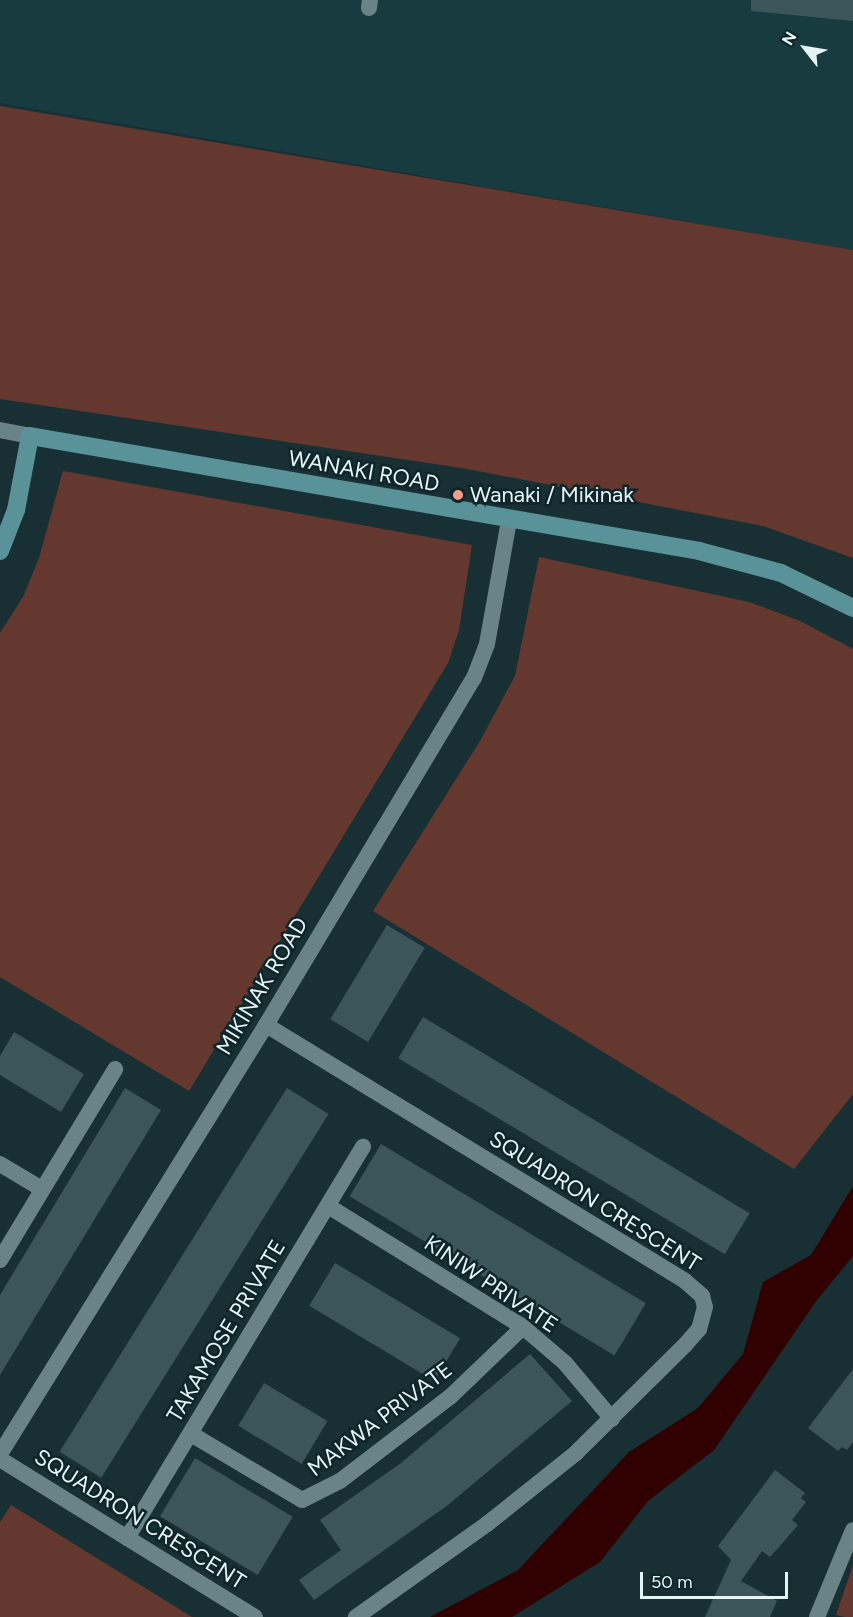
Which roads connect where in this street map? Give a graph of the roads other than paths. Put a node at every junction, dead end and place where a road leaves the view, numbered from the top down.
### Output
1 (0, 430) edge
2 (30, 436) junction
3 (508, 520) junction
4 (0, 551) edge
5 (853, 608) edge
6 (266, 1025) junction
7 (115, 1069) dead end
8 (363, 1147) dead end
9 (0, 1164) edge
10 (42, 1189) junction
11 (328, 1206) junction
12 (0, 1260) edge
13 (523, 1327) junction
14 (612, 1419) junction
15 (191, 1434) junction
16 (0, 1454) edge
17 (0, 1459) edge
18 (853, 1530) edge
19 (127, 1538) junction
20 (255, 1617) edge
21 (356, 1617) edge
22 (817, 1617) edge

1 - 2 street, WANAKI ROAD
2 - 3 street, WANAKI ROAD
2 - 4 street
3 - 5 street, WANAKI ROAD
3 - 6 street, MIKINAK ROAD
6 - 14 street, SQUADRON CRESCENT
6 - 16 street, MIKINAK ROAD
7 - 10 street
8 - 11 street, TAKAMOSE PRIVATE
9 - 10 street
10 - 12 street
11 - 13 street, KINIW PRIVATE
11 - 15 street, TAKAMOSE PRIVATE
13 - 14 street, KINIW PRIVATE
13 - 15 street, MAKWA PRIVATE
14 - 21 street, SQUADRON CRESCENT
15 - 19 street, TAKAMOSE PRIVATE
17 - 19 street, SQUADRON CRESCENT
18 - 22 street
19 - 20 street, SQUADRON CRESCENT

